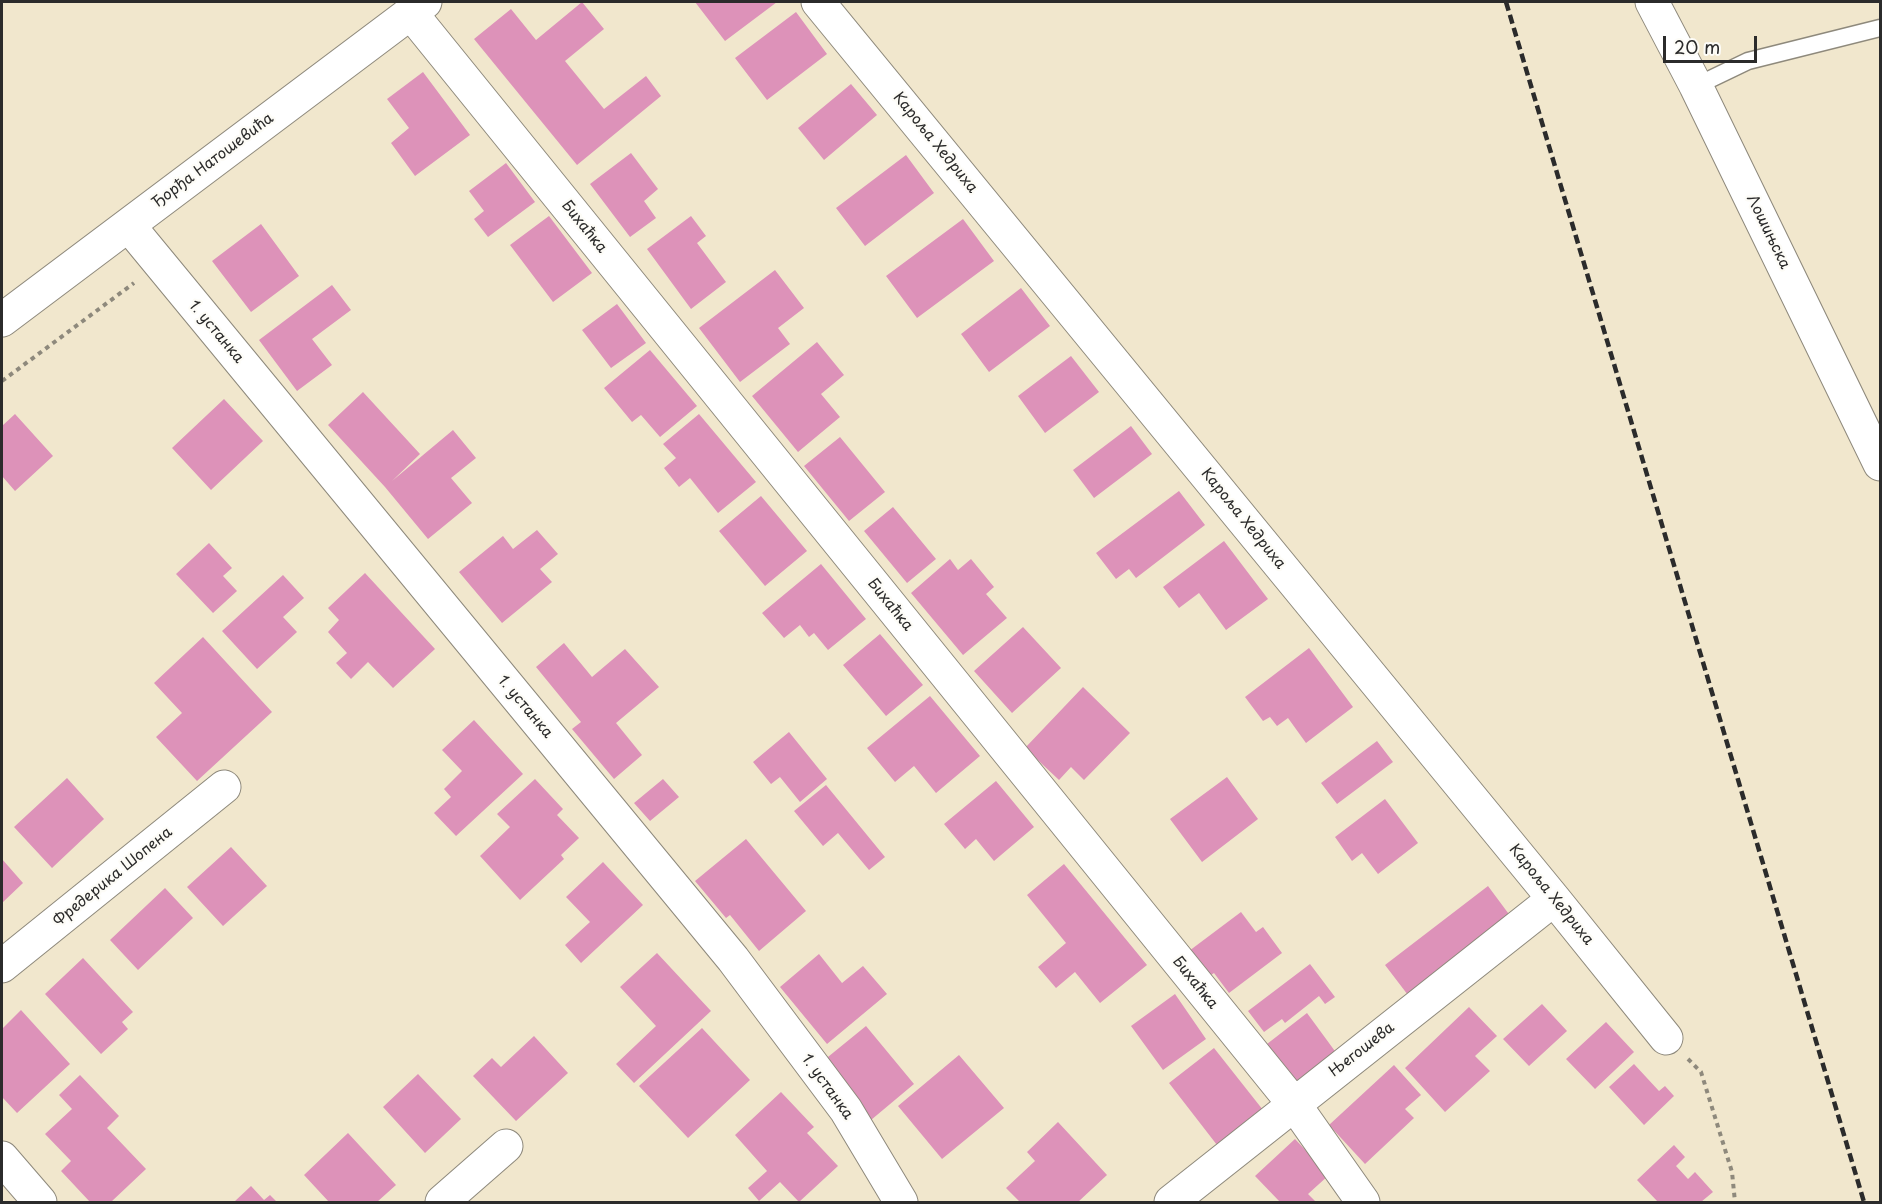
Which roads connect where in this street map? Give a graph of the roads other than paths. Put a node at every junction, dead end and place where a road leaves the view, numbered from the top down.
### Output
1 (819, 2) edge
2 (1652, 2) edge
3 (418, 7) edge
4 (1881, 28) edge
5 (1696, 86) junction
6 (129, 225) junction
7 (2, 320) edge
8 (1872, 425) edge
9 (1881, 464) edge
10 (224, 787) dead end
11 (1554, 898) junction
12 (2, 966) edge
13 (1666, 1038) road end
14 (1294, 1104) junction
15 (506, 1146) dead end
16 (2, 1158) edge
17 (40, 1203) edge
18 (442, 1203) edge
19 (901, 1203) edge
20 (1171, 1203) edge
21 (1363, 1203) edge

1 - 11 street, Кароља Хедриха
2 - 5 street, Лошињска
3 - 6 street, Ђорђа Натошевића
3 - 14 street, Бихаћка
4 - 5 lane
5 - 8 street, Лошињска
6 - 7 street, Ђорђа Натошевића
6 - 19 street, 1. устанка
8 - 9 street, Лошињска
10 - 12 street, Фредерика Шопена
11 - 13 street, Кароља Хедриха
11 - 14 street, Његошева
14 - 20 street, Његошева
14 - 21 street, Бихаћка
15 - 18 street
16 - 17 street

